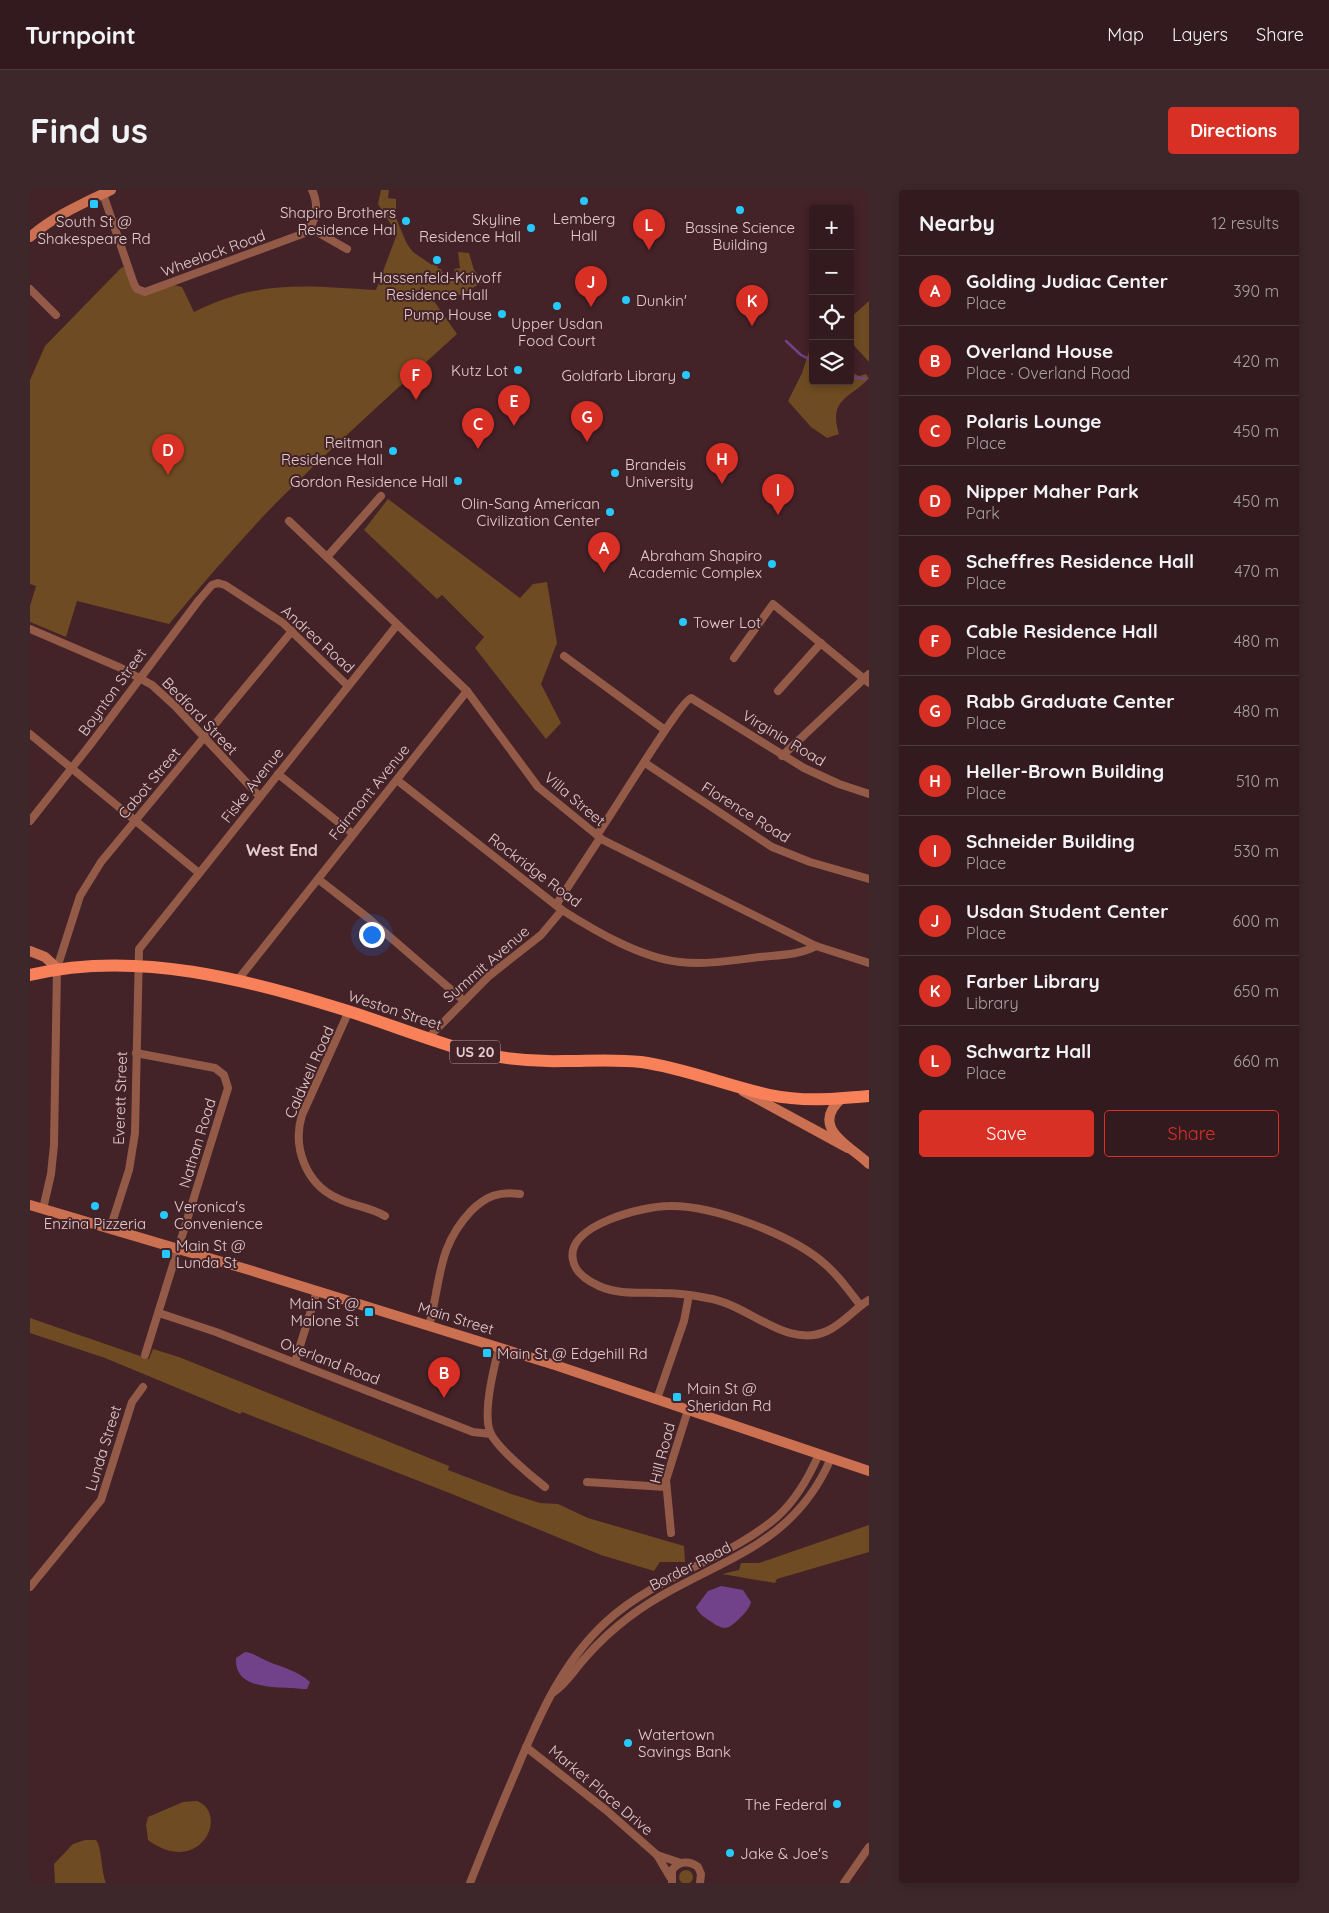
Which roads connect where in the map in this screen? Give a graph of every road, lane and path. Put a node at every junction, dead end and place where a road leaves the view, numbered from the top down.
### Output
1 (312, 190) edge
2 (107, 192) edge
3 (310, 228) junction
4 (30, 237) edge
5 (347, 249) dead end
6 (30, 289) edge
7 (56, 315) dead end
8 (381, 496) dead end
9 (289, 521) dead end
10 (327, 557) junction
11 (218, 583) joint
12 (397, 625) junction
13 (30, 629) edge
14 (292, 632) junction
15 (821, 643) junction
16 (564, 656) dead end
17 (734, 658) dead end
18 (140, 677) junction
19 (867, 679) edge
20 (348, 686) junction
21 (778, 690) dead end
22 (467, 692) junction
23 (689, 698) joint
24 (665, 730) junction
25 (30, 734) edge
26 (204, 737) junction
27 (782, 756) junction
28 (645, 763) junction
29 (72, 768) junction
30 (278, 774) junction
31 (397, 780) junction
32 (869, 794) edge
33 (260, 798) junction
34 (31, 818) edge
35 (135, 820) junction
36 (353, 834) junction
37 (598, 836) junction
38 (200, 873) junction
39 (318, 879) junction
40 (869, 879) edge
41 (559, 908) junction
42 (816, 946) junction
43 (30, 951) edge
44 (869, 963) edge
45 (137, 965) junction
46 (57, 968) junction
47 (30, 975) edge
48 (237, 981) junction
49 (463, 1000) junction
50 (349, 1012) junction
51 (428, 1038) junction
52 (136, 1053) junction
53 (721, 1082) junction
54 (869, 1096) edge
55 (842, 1098) junction
56 (848, 1148) junction
57 (866, 1161) edge
58 (520, 1194) dead end
59 (30, 1205) edge
60 (43, 1209) junction
61 (385, 1216) dead end
62 (110, 1229) junction
63 (179, 1249) junction
64 (317, 1291) junction
65 (689, 1295) junction
66 (869, 1300) edge
67 (860, 1306) junction
68 (159, 1313) junction
69 (430, 1326) junction
70 (499, 1348) junction
71 (145, 1354) dead end
72 (295, 1362) junction
73 (143, 1387) dead end
74 (657, 1399) junction
75 (688, 1410) junction
76 (491, 1434) junction
77 (819, 1454) junction
78 (831, 1458) junction
79 (869, 1471) edge
80 (588, 1482) dead end
81 (545, 1487) dead end
82 (665, 1487) junction
83 (671, 1533) dead end
84 (30, 1587) edge
85 (554, 1692) junction
86 (526, 1747) junction
87 (869, 1848) edge
88 (657, 1855) junction
89 (681, 1863) junction
90 (671, 1880) edge
91 (470, 1883) edge
92 (700, 1883) edge
93 (844, 1883) edge

1 - 3 street
2 - 3 street, Wheelock Road
2 - 4 main road
3 - 5 street
6 - 7 street
8 - 10 street
9 - 10 street, Villa Street
10 - 12 street, Villa Street
11 - 14 street, Andrea Road
11 - 18 street, Boynton Street
12 - 20 street, Fiske Avenue
12 - 22 street, Villa Street
13 - 18 street, Bedford Street
14 - 20 street, Andrea Road
14 - 26 street, Cabot Street
15 - 17 street
15 - 19 street
15 - 21 street
16 - 24 street
18 - 26 street, Bedford Street
18 - 29 street, Boynton Street
19 - 27 street
20 - 30 street, Fiske Avenue
22 - 31 street, Fairmont Avenue
22 - 37 street, Villa Street
23 - 24 street, Summit Avenue
23 - 27 street, Virginia Road
24 - 28 street, Summit Avenue
25 - 29 street
26 - 33 street, Bedford Street
26 - 35 street, Cabot Street
27 - 32 street, Virginia Road
28 - 37 street, Summit Avenue
28 - 40 street, Florence Road
29 - 34 street, Boynton Street
29 - 35 street
30 - 33 street, Fiske Avenue
30 - 36 street
31 - 36 street, Fairmont Avenue
31 - 41 street, Rockridge Road
33 - 38 street, Fiske Avenue
35 - 38 street
35 - 46 street, Cabot Street
36 - 39 street, Fairmont Avenue
37 - 41 street, Summit Avenue
37 - 42 street, Villa Street
38 - 45 street, Fiske Avenue
39 - 48 street, Fairmont Avenue
39 - 49 street
41 - 42 street, Rockridge Road
41 - 49 street, Summit Avenue
42 - 44 street, Villa Street
43 - 46 main road
45 - 46 main road, Weston Street / US 20
45 - 48 main road, Weston Street / US 20
45 - 52 street, Everett Street
46 - 47 main road, Weston Street / US 20
46 - 60 street, Cabot Street
48 - 50 main road, Weston Street / US 20
49 - 51 street, Summit Avenue
50 - 51 main road, Weston Street / US 20
50 - 61 street, Caldwell Road
51 - 53 main road, Weston Street / US 20
52 - 62 street, Everett Street
52 - 63 street, Nathan Road
53 - 55 main road, Weston Street / US 20
53 - 56 main road
54 - 55 main road, Weston Street / US 20
55 - 56 main road
56 - 57 main road
58 - 69 street
59 - 60 main road, Main Street
60 - 62 main road, Main Street
62 - 63 main road, Main Street
63 - 64 main road, Main Street
63 - 68 street
64 - 69 main road, Main Street
64 - 72 street
65 - 67 street
65 - 67 street
65 - 74 street
66 - 67 street
68 - 71 street
68 - 72 street, Overland Road
69 - 70 main road, Main Street
70 - 74 main road, Main Street
70 - 76 street
72 - 76 street, Overland Road
73 - 84 street, Lunda Street
74 - 75 main road, Main Street
75 - 77 main road, Main Street
75 - 82 street, Hill Road
76 - 81 street
77 - 78 main road, Main Street
77 - 85 street, Border Road
78 - 79 main road, Main Street
78 - 85 street, Border Road
80 - 82 street
82 - 83 street, Hill Road
85 - 86 street, Border Road
86 - 88 street, Market Place Drive
86 - 91 street, Border Road
87 - 93 street
88 - 89 street, Market Place Drive
88 - 90 street, Market Place Drive
89 - 90 street
89 - 92 street, Market Place Drive

